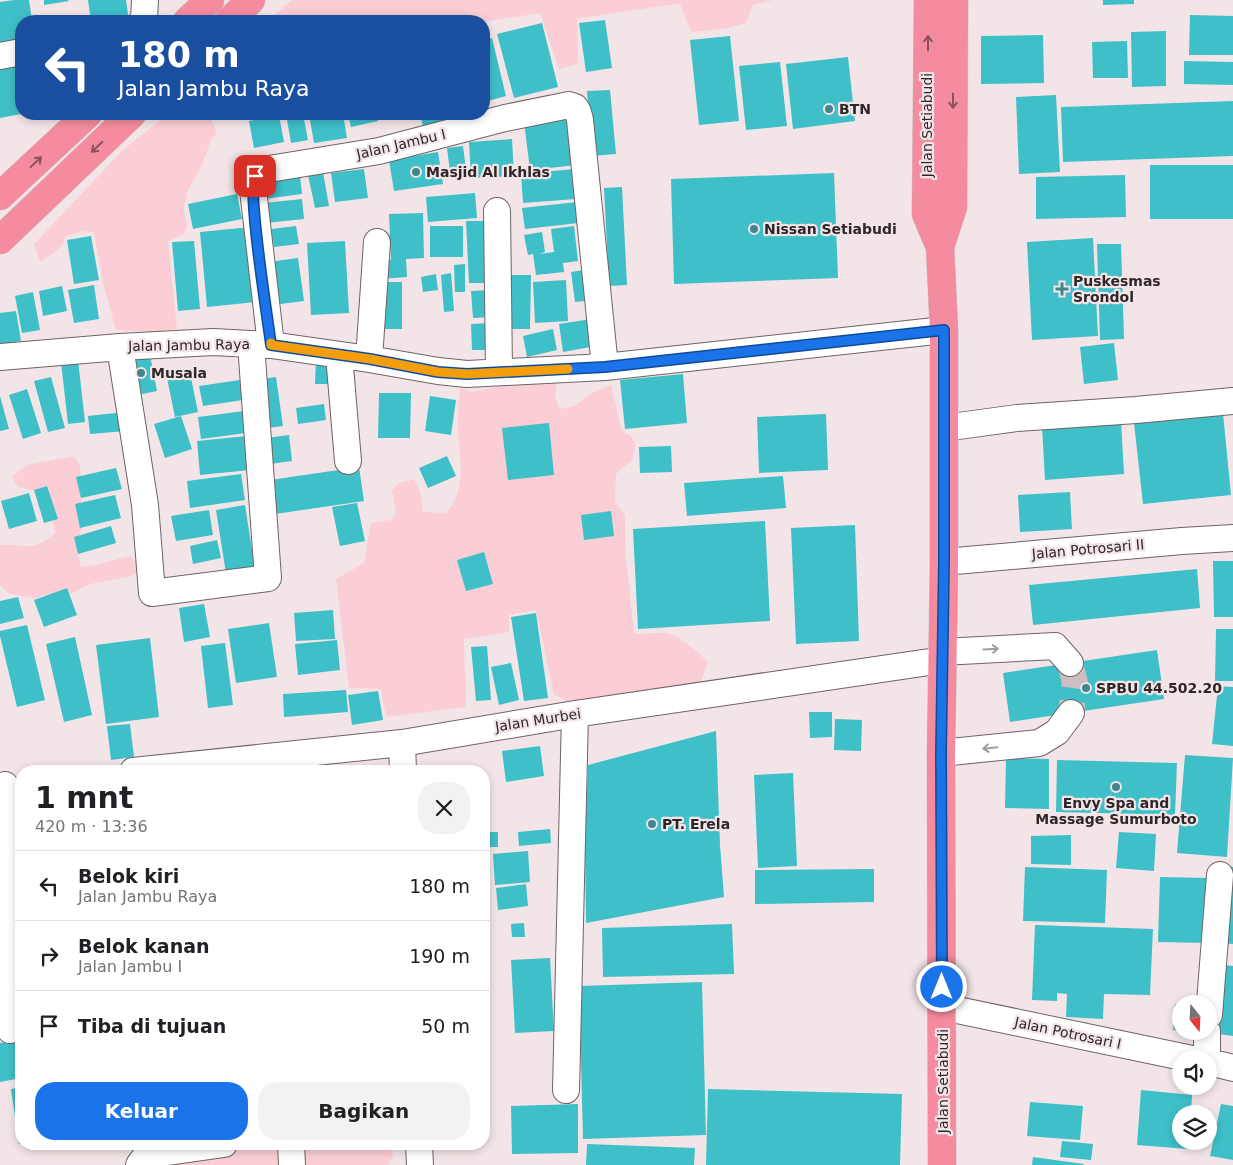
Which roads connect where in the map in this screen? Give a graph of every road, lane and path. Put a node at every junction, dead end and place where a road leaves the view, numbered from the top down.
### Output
1 (145, 0) edge
2 (210, 0) edge
3 (251, 0) edge
4 (928, 0) edge
5 (954, 0) edge
6 (144, 15) edge
7 (194, 15) edge
8 (235, 15) edge
9 (15, 53) edge
10 (0, 56) edge
11 (82, 120) edge
12 (126, 120) edge
13 (0, 196) edge
14 (497, 211) dead end
15 (0, 240) edge
16 (377, 242) dead end
17 (940, 247) junction
18 (944, 330) junction
19 (261, 344) junction
20 (120, 347) junction
21 (339, 355) junction
22 (0, 357) edge
23 (370, 359) junction
24 (605, 367) junction
25 (499, 372) junction
26 (1233, 401) edge
27 (944, 428) junction
28 (348, 461) dead end
29 (1233, 538) edge
30 (944, 562) junction
31 (942, 656) junction
32 (1070, 663) tunnel mouth
33 (1071, 713) tunnel mouth
34 (575, 714) junction
35 (402, 743) junction
36 (941, 753) junction
37 (191, 765) edge
38 (403, 765) edge
39 (9, 784) edge
40 (1220, 875) dead end
41 (15, 890) edge
42 (1211, 995) edge
43 (943, 1007) junction
44 (10, 1030) edge
45 (1172, 1055) edge
46 (1217, 1064) edge
47 (1233, 1068) edge
48 (566, 1090) dead end
49 (181, 1150) edge
50 (291, 1150) edge
51 (419, 1150) edge
52 (139, 1165) edge
53 (292, 1165) edge
54 (420, 1165) edge
55 (942, 1165) edge

1 - 6 street
2 - 7 highway
3 - 8 highway
17 -> 4 highway, Jalan Setiabudi
5 -> 17 highway, Jalan Setiabudi
9 - 10 street
13 -> 11 highway
12 -> 15 highway
14 - 25 street
16 - 23 street
17 - 18 highway, Jalan Setiabudi
18 - 24 street, Jalan Jambu Raya
18 - 27 highway, Jalan Setiabudi
19 - 20 street, Jalan Jambu Raya
19 - 20 street
19 - 21 street, Jalan Jambu Raya
19 - 24 street, Jalan Jambu I
20 - 22 street, Jalan Jambu Raya
21 - 23 street, Jalan Jambu Raya
21 - 28 street
23 - 25 street, Jalan Jambu Raya
24 - 25 street, Jalan Jambu Raya
26 - 27 street
27 - 30 highway, Jalan Setiabudi
29 - 30 street, Jalan Potrosari II
30 - 31 highway, Jalan Setiabudi
31 -> 32 street, Jalan Murbei
31 - 34 street, Jalan Murbei
31 - 36 highway, Jalan Setiabudi
33 -> 36 street
34 - 35 street, Jalan Murbei
34 - 48 street
35 - 37 street, Jalan Murbei
35 - 38 street
36 - 43 highway, Jalan Setiabudi
39 - 41 street
40 - 42 street
41 - 44 street
43 - 45 street, Jalan Potrosari I
43 - 55 highway, Jalan Setiabudi
46 - 47 street
49 - 52 street
50 - 53 street
51 - 54 street

